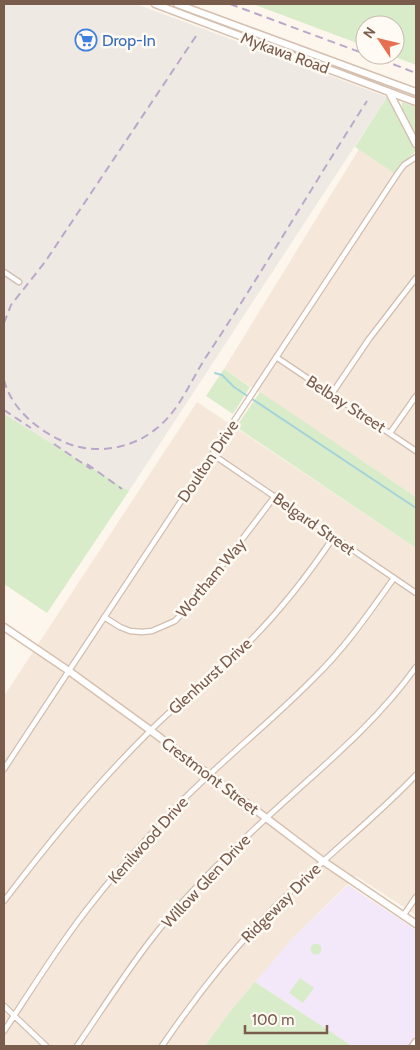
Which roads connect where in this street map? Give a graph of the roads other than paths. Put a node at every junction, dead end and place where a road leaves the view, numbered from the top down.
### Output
1 (156, 4) edge
2 (177, 4) edge
3 (389, 92) junction
4 (416, 92) edge
5 (403, 97) junction
6 (416, 102) edge
7 (397, 109) junction
8 (416, 144) edge
9 (416, 157) edge
10 (4, 272) edge
11 (416, 278) edge
12 (19, 282) dead end
13 (276, 358) junction
14 (331, 395) junction
15 (416, 396) edge
16 (390, 433) junction
17 (416, 451) edge
18 (212, 454) junction
19 (275, 496) junction
20 (333, 538) junction
21 (394, 578) junction
22 (416, 593) edge
23 (104, 617) junction
24 (4, 627) edge
25 (416, 667) edge
26 (69, 671) junction
27 (150, 730) junction
28 (4, 769) edge
29 (416, 774) edge
30 (208, 775) junction
31 (265, 818) junction
32 (323, 862) junction
33 (416, 896) edge
34 (4, 901) edge
35 (403, 916) junction
36 (416, 924) edge
37 (4, 1006) edge
38 (14, 1016) junction
39 (4, 1031) edge
40 (416, 1042) edge
41 (46, 1046) edge
42 (77, 1046) edge
43 (162, 1046) edge
44 (413, 1046) edge

1 - 3 street, Mykawa Road
2 - 4 street, Mykawa Road
3 - 5 street, Mykawa Road
3 - 7 street
4 - 5 street
5 - 6 street, Mykawa Road
5 - 7 street
7 - 8 street
9 - 13 street, Doulton Drive
10 - 12 street
11 - 14 street
13 - 14 street, Belbay Street
13 - 18 street, Doulton Drive
14 - 16 street, Belbay Street
15 - 16 street
16 - 17 street, Belbay Street
18 - 19 street, Belgard Street
18 - 23 street, Doulton Drive
19 - 20 street, Belgard Street
19 - 23 street, Wortham Way
20 - 21 street, Belgard Street
20 - 27 street, Glenhurst Drive
21 - 22 street, Belgard Street
21 - 30 street, Kenilwood Drive
23 - 26 street, Doulton Drive
24 - 26 street, Crestmont Street
25 - 31 street, Willow Glen Drive
26 - 27 street, Crestmont Street
26 - 28 street, Doulton Drive
27 - 30 street, Crestmont Street
27 - 34 street, Glenhurst Drive
29 - 32 street, Ridgeway Drive
30 - 31 street, Crestmont Street
30 - 38 street, Kenilwood Drive
31 - 32 street, Crestmont Street
31 - 42 street, Willow Glen Drive
32 - 35 street, Crestmont Street
32 - 43 street, Ridgeway Drive
33 - 35 street
35 - 36 street, Crestmont Street
37 - 38 street
38 - 39 street, Kenilwood Drive
38 - 41 street
40 - 44 street

